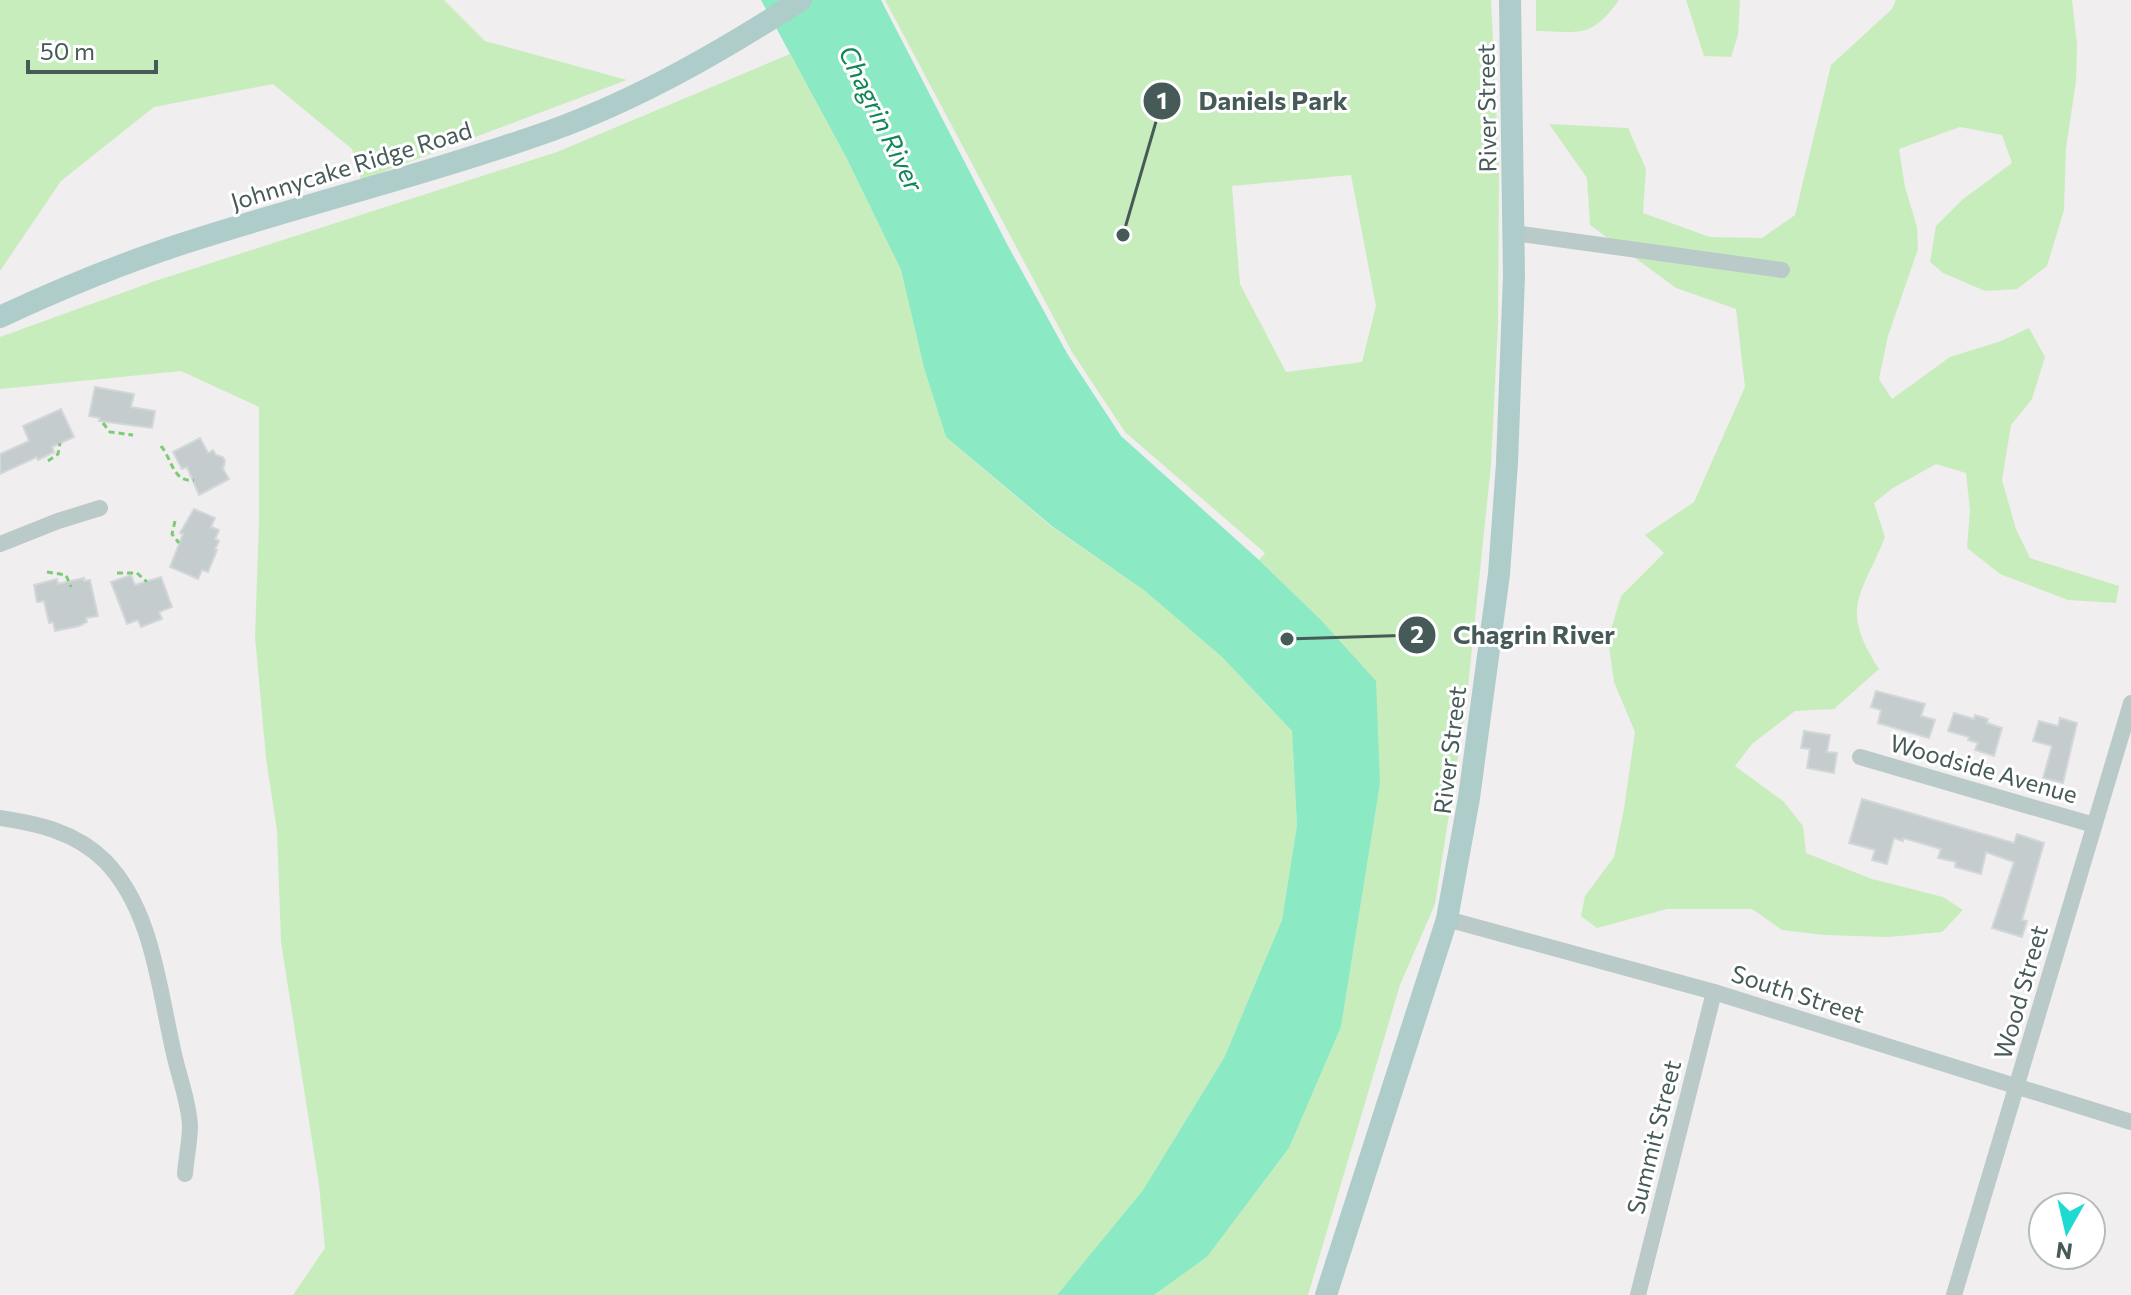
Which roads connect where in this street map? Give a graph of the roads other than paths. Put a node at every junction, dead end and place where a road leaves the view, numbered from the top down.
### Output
1 (801, 0) edge
2 (1510, 0) edge
3 (1514, 233) junction
4 (1782, 270) dead end
5 (0, 317) edge
6 (100, 508) dead end
7 (0, 544) edge
8 (2131, 703) edge
9 (1860, 757) dead end
10 (0, 818) edge
11 (2094, 825) junction
12 (1447, 919) junction
13 (1714, 992) junction
14 (2016, 1088) junction
15 (2131, 1122) edge
16 (185, 1174) dead end
17 (1326, 1295) edge
18 (1638, 1295) edge
19 (1954, 1295) edge

1 - 5 main road, Johnnycake Ridge Road
2 - 3 main road, River Street
3 - 4 street
3 - 12 main road, River Street
6 - 7 street
8 - 11 street, Wood Street
9 - 11 street, Woodside Avenue
10 - 16 street
11 - 14 street, Wood Street
12 - 13 street, South Street
12 - 17 main road, River Street
13 - 14 street, South Street
13 - 18 street, Summit Street
14 - 15 street, South Street
14 - 19 street, Wood Street

